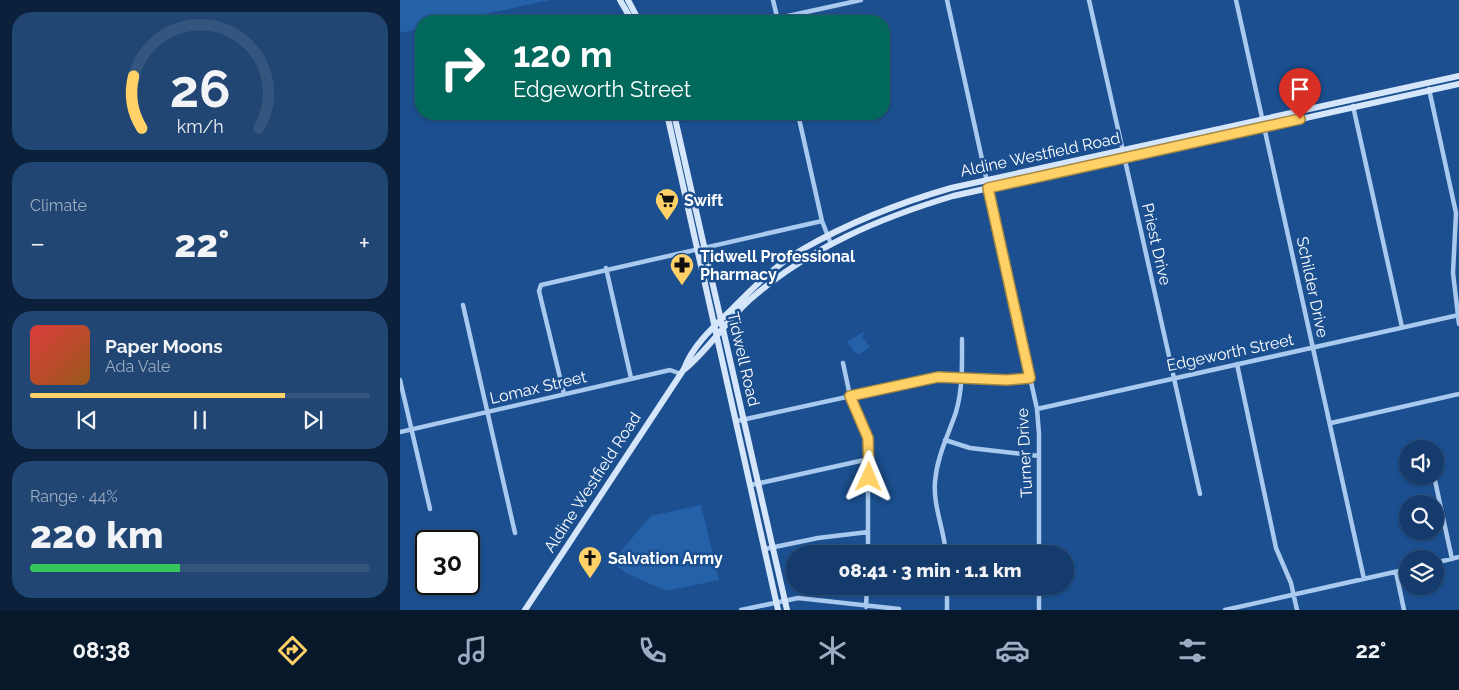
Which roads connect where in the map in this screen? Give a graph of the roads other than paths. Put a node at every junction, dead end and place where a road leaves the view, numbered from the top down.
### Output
1 (620, 0) edge
2 (628, 0) edge
3 (773, 0) edge
4 (861, 0) edge
5 (946, 0) edge
6 (1089, 0) edge
7 (1236, 0) edge
8 (629, 15) edge
9 (636, 15) edge
10 (776, 15) edge
11 (798, 15) edge
12 (1459, 76) edge
13 (1428, 83) junction
14 (1459, 84) edge
15 (1393, 90) junction
16 (1430, 90) junction
17 (1395, 98) junction
18 (1351, 100) junction
19 (1353, 108) junction
20 (1264, 119) junction
21 (668, 120) edge
22 (675, 120) edge
23 (799, 120) edge
24 (1265, 127) junction
25 (1194, 134) junction
26 (1196, 142) junction
27 (1123, 150) junction
28 (1125, 158) junction
29 (1057, 165) junction
30 (1058, 173) junction
31 (986, 180) junction
32 (690, 187) junction
33 (682, 188) junction
34 (988, 188) junction
35 (822, 221) junction
36 (828, 236) junction
37 (832, 244) junction
38 (705, 247) junction
39 (696, 248) junction
40 (606, 268) junction
41 (774, 270) junction
42 (779, 276) junction
43 (462, 305) dead end
44 (1458, 315) edge
45 (721, 320) junction
46 (1459, 324) edge
47 (714, 326) junction
48 (722, 328) junction
49 (1402, 328) junction
50 (716, 334) junction
51 (962, 339) dead end
52 (1314, 347) junction
53 (842, 363) dead end
54 (1237, 364) junction
55 (682, 372) junction
56 (962, 377) junction
57 (1174, 377) junction
58 (631, 378) junction
59 (1030, 378) junction
60 (400, 380) edge
61 (564, 394) junction
62 (1459, 394) edge
63 (850, 396) junction
64 (1036, 409) junction
65 (487, 412) junction
66 (744, 420) junction
67 (736, 422) junction
68 (1331, 422) junction
69 (411, 430) junction
70 (400, 432) edge
71 (945, 440) junction
72 (1039, 456) junction
73 (869, 459) junction
74 (758, 483) junction
75 (751, 484) junction
76 (1436, 485) edge
77 (1200, 494) dead end
78 (430, 510) dead end
79 (868, 532) junction
80 (515, 533) dead end
81 (868, 545) edge
82 (944, 545) edge
83 (1039, 545) edge
84 (773, 548) junction
85 (765, 549) junction
86 (1459, 557) edge
87 (1452, 559) junction
88 (1444, 561) edge
89 (1399, 571) edge
90 (1396, 572) junction
91 (1364, 579) junction
92 (867, 595) edge
93 (947, 595) edge
94 (1039, 595) edge
95 (1293, 595) junction
96 (785, 600) junction
97 (776, 602) junction
98 (866, 606) junction
99 (898, 609) edge
100 (524, 610) edge
101 (741, 610) edge
102 (778, 610) edge
103 (787, 610) edge
104 (947, 610) edge
105 (1039, 610) edge
106 (1225, 610) edge
107 (1297, 610) edge
108 (1404, 610) edge

1 - 8 main road
2 - 9 main road
3 - 10 street
4 - 11 street
5 - 31 street, Turner Drive
6 - 27 street, Priest Drive
7 - 20 street, Schilder Drive
12 - 13 main road, Aldine Westfield Road
13 - 15 main road, Aldine Westfield Road
13 - 16 street
14 - 16 main road, Aldine Westfield Road
15 - 17 main road
15 - 18 main road, Aldine Westfield Road
16 - 17 main road, Aldine Westfield Road
16 - 44 street
17 - 19 main road, Aldine Westfield Road
18 - 19 street
18 - 20 main road, Aldine Westfield Road
19 - 24 main road, Aldine Westfield Road
19 - 49 street
20 - 24 street, Schilder Drive
20 - 25 main road, Aldine Westfield Road
21 - 33 main road, Tidwell Road
22 - 32 main road, Tidwell Road
23 - 35 street
24 - 26 main road, Aldine Westfield Road
24 - 52 street, Schilder Drive
25 - 26 main road
25 - 27 main road, Aldine Westfield Road
26 - 28 main road, Aldine Westfield Road
27 - 28 street, Priest Drive
27 - 29 main road, Aldine Westfield Road
28 - 30 main road, Aldine Westfield Road
28 - 57 street, Priest Drive
29 - 30 main road
29 - 31 main road, Aldine Westfield Road
30 - 34 main road, Aldine Westfield Road
31 - 34 street, Turner Drive
31 - 36 main road, Aldine Westfield Road
32 - 33 main road
32 - 38 main road, Tidwell Road
33 - 39 main road, Tidwell Road
34 - 37 main road, Aldine Westfield Road
34 - 59 street, Turner Drive
35 - 36 street
35 - 38 street
36 - 37 street
36 - 41 main road, Aldine Westfield Road
37 - 42 main road, Aldine Westfield Road
38 - 39 street
38 - 45 main road, Tidwell Road
39 - 40 street
39 - 47 main road, Tidwell Road
40 - 58 street
40 - 61 street
41 - 42 main road
41 - 45 main road, Aldine Westfield Road
42 - 48 main road, Aldine Westfield Road
43 - 65 street
44 - 46 street
44 - 49 street, Edgeworth Street
45 - 47 main road, Aldine Westfield Road
45 - 48 main road, Tidwell Road
47 - 50 main road, Tidwell Road
47 - 55 main road, Aldine Westfield Road
48 - 50 main road, Aldine Westfield Road
48 - 66 main road, Tidwell Road
49 - 52 street, Edgeworth Street
50 - 55 main road, Aldine Westfield Road
50 - 67 main road, Tidwell Road
51 - 56 street
52 - 54 street, Edgeworth Street
52 - 68 street, Schilder Drive
53 - 63 street
54 - 57 street, Edgeworth Street
54 - 95 street
55 - 58 street, Lomax Street
55 - 100 main road, Aldine Westfield Road
56 - 59 street
56 - 63 street
56 - 71 street
57 - 64 street, Edgeworth Street
57 - 77 street, Priest Drive
58 - 61 street, Lomax Street
59 - 64 street, Turner Drive
60 - 69 street
61 - 65 street, Lomax Street
62 - 68 street
63 - 66 street
63 - 73 street
64 - 72 street, Turner Drive
65 - 69 street, Lomax Street
65 - 80 street
66 - 67 street
66 - 74 main road, Tidwell Road
67 - 75 main road, Tidwell Road
68 - 91 street, Schilder Drive
69 - 70 street, Lomax Street
69 - 78 street
71 - 72 street
71 - 82 street
72 - 83 street, Turner Drive
73 - 74 street
73 - 79 street
74 - 75 street
74 - 84 main road, Tidwell Road
75 - 85 main road, Tidwell Road
76 - 87 street
79 - 81 street
79 - 84 street
84 - 85 street
84 - 96 main road, Tidwell Road
85 - 97 main road, Tidwell Road
86 - 87 street
87 - 88 street
89 - 90 street
90 - 91 street
90 - 108 street
91 - 95 street
92 - 98 street
93 - 104 street
94 - 105 street
95 - 106 street
95 - 107 street
96 - 97 street
96 - 98 street
96 - 103 main road, Tidwell Road
97 - 101 street
97 - 102 main road, Tidwell Road
98 - 99 street

